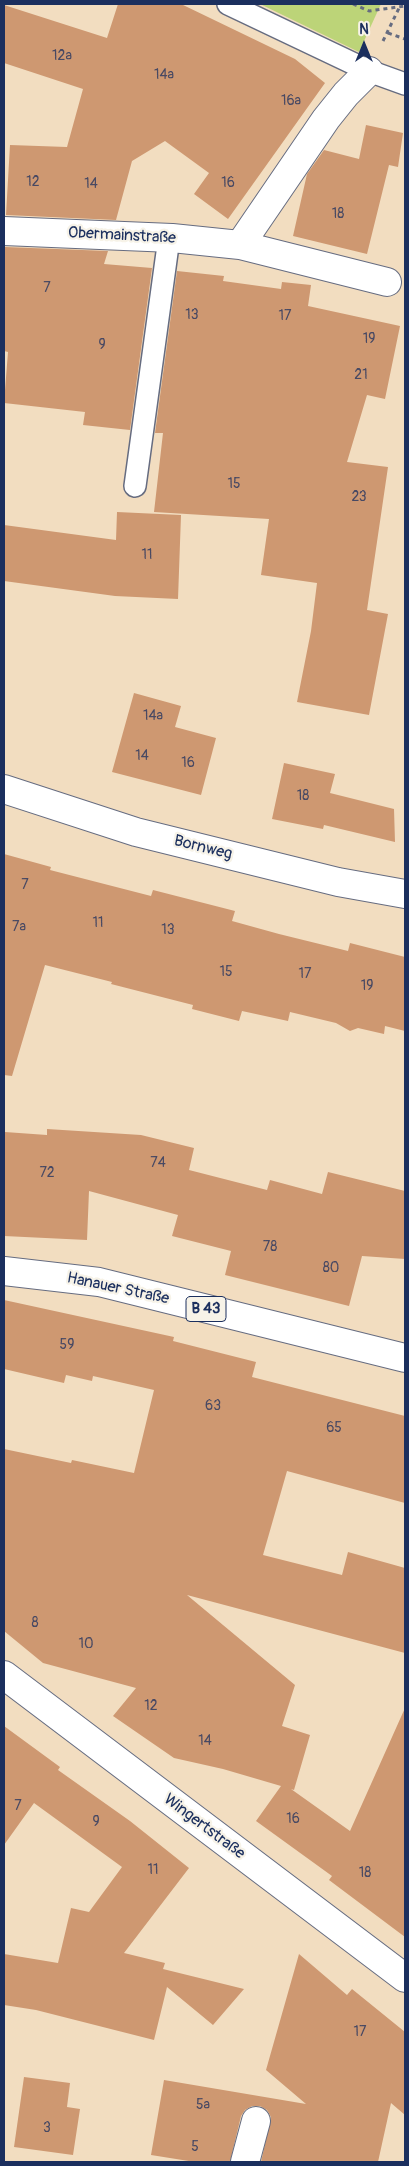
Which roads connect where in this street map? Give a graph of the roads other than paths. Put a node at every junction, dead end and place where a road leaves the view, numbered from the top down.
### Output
1 (228, 4) edge
2 (369, 71) junction
3 (405, 84) edge
4 (4, 231) edge
5 (169, 238) junction
6 (240, 246) junction
7 (387, 282) dead end
8 (135, 486) dead end
9 (4, 789) edge
10 (405, 894) edge
11 (4, 1271) edge
12 (405, 1358) edge
13 (4, 1675) edge
14 (405, 1978) edge
15 (256, 2121) dead end
16 (244, 2162) edge

1 - 2 lane
2 - 3 lane
2 - 6 street
4 - 5 street, Obermainstraße
5 - 6 street, Obermainstraße
5 - 8 lane
6 - 7 street, Obermainstraße
9 - 10 street, Bornweg
11 - 12 street, Hanauer Straße / B 43
13 - 14 street, Wingertstraße
15 - 16 street

